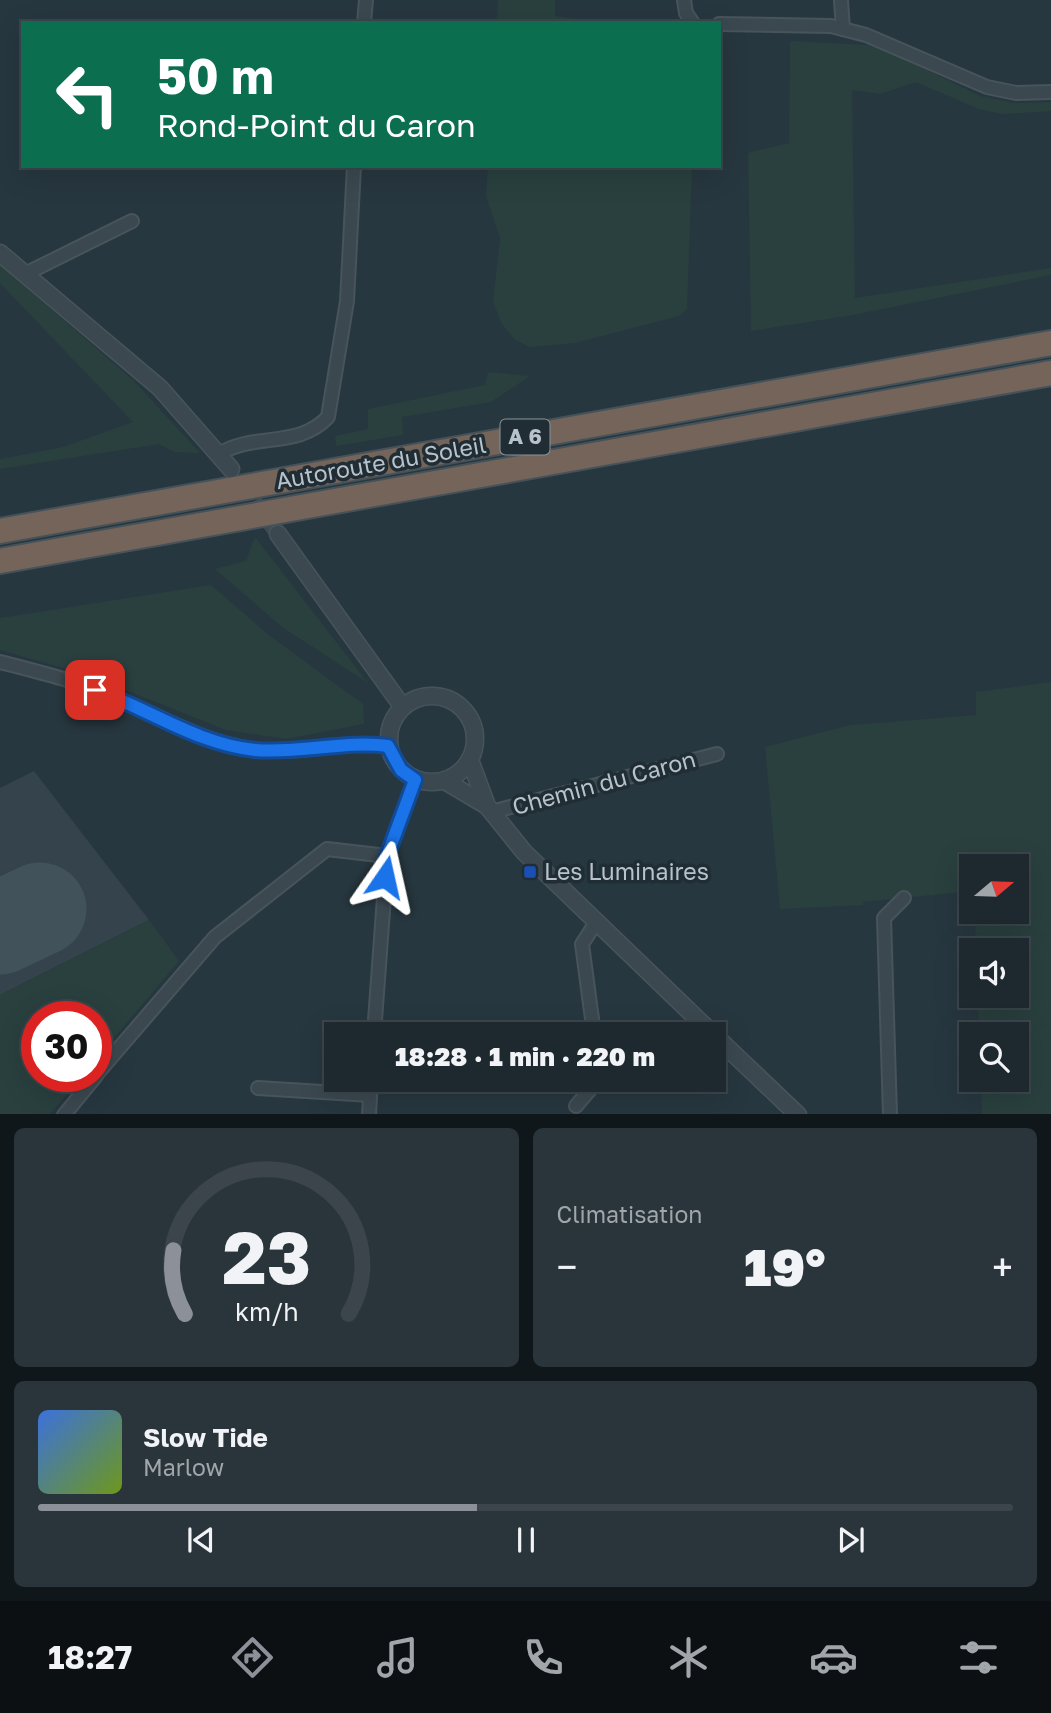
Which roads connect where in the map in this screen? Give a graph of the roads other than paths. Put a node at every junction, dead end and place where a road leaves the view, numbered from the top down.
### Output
1 (366, 0) edge
2 (684, 0) edge
3 (841, 0) edge
4 (364, 21) edge
5 (691, 21) edge
6 (721, 24) edge
7 (843, 29) junction
8 (1051, 92) edge
9 (354, 168) edge
10 (132, 221) dead end
11 (0, 253) edge
12 (25, 274) junction
13 (1051, 342) edge
14 (1051, 373) edge
15 (219, 454) junction
16 (231, 469) tunnel mouth
17 (0, 531) edge
18 (278, 534) tunnel mouth
19 (0, 562) edge
20 (0, 662) edge
21 (402, 706) junction
22 (388, 746) junction
23 (717, 754) dead end
24 (470, 760) junction
25 (415, 780) junction
26 (444, 780) junction
27 (489, 809) junction
28 (387, 856) junction
29 (904, 898) dead end
30 (595, 924) junction
31 (375, 1022) edge
32 (592, 1022) edge
33 (699, 1022) edge
34 (726, 1047) edge
35 (112, 1057) edge
36 (258, 1088) dead end
37 (83, 1092) edge
38 (370, 1092) edge
39 (588, 1092) edge
40 (370, 1095) junction
41 (576, 1106) dead end
42 (65, 1114) edge
43 (369, 1114) edge
44 (797, 1114) edge
45 (890, 1114) edge

1 - 4 street
2 - 5 street
3 - 7 street
6 - 7 street
7 - 8 street
9 - 15 street
10 - 12 street
11 - 12 street
12 - 15 street
13 - 17 highway, Autoroute du Soleil / A 6
14 - 19 highway, Autoroute du Soleil / A 6
15 - 16 street
18 - 21 street
20 - 22 street
21 - 22 street
21 - 24 street
22 - 25 street
23 - 27 street, Chemin du Caron
24 - 26 street
24 - 27 street
25 - 26 street
25 - 28 street
26 - 27 street
27 - 30 street
28 - 31 street
28 - 35 street
29 - 45 street
30 - 32 street
30 - 33 street
34 - 44 street
36 - 40 street
37 - 42 street
38 - 40 street
39 - 41 street
40 - 43 street

